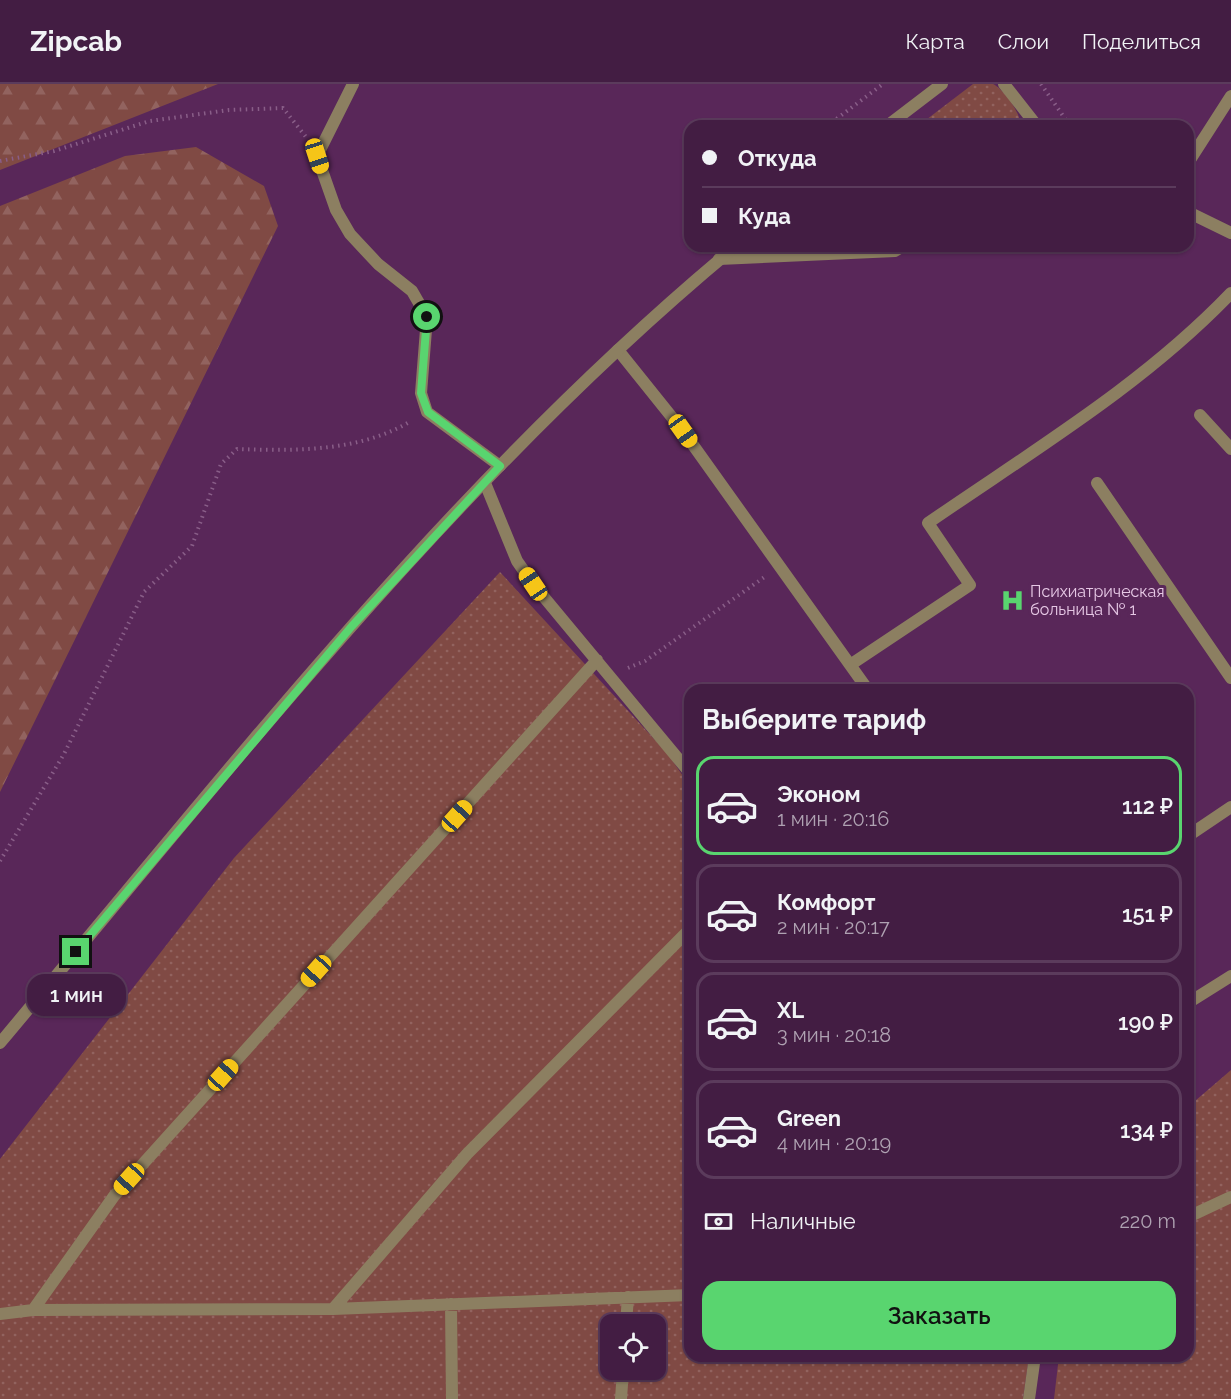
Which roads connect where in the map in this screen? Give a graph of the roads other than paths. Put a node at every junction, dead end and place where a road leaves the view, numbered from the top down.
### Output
1 (354, 84) edge
2 (942, 84) edge
3 (1005, 84) edge
4 (1231, 96) edge
5 (895, 120) edge
6 (1032, 120) edge
7 (1194, 154) edge
8 (1194, 216) edge
9 (1231, 233) edge
10 (729, 252) edge
11 (876, 252) edge
12 (719, 260) junction
13 (1231, 293) edge
14 (618, 350) junction
15 (1200, 415) dead end
16 (1231, 449) edge
17 (500, 466) junction
18 (485, 483) junction
19 (1097, 483) dead end
20 (597, 660) junction
21 (850, 665) junction
22 (1231, 678) edge
23 (864, 684) edge
24 (684, 766) edge
25 (1231, 807) edge
26 (1194, 832) edge
27 (684, 935) edge
28 (1231, 976) edge
29 (1194, 998) edge
30 (0, 1043) edge
31 (1231, 1197) edge
32 (1194, 1214) edge
33 (684, 1295) edge
34 (628, 1297) junction
35 (451, 1304) junction
36 (333, 1309) junction
37 (33, 1310) junction
38 (0, 1314) edge
39 (627, 1314) edge
40 (1034, 1362) edge
41 (622, 1380) edge
42 (452, 1399) edge
43 (621, 1399) edge
44 (1029, 1399) edge

1 - 17 street
2 - 5 street
3 - 6 street
4 - 7 street
8 - 9 street
10 - 12 street
11 - 12 street
12 - 14 street
13 - 21 street
14 - 17 street
14 - 21 street
15 - 16 street
17 - 18 street
18 - 20 street
18 - 30 street
19 - 22 street
20 - 24 street
20 - 37 street
21 - 23 street
25 - 26 street
27 - 36 street
28 - 29 street
31 - 32 street
33 - 34 street
34 - 35 street
34 - 39 street
35 - 36 street
35 - 42 street
36 - 37 street
37 - 38 street
40 - 44 street
41 - 43 street

